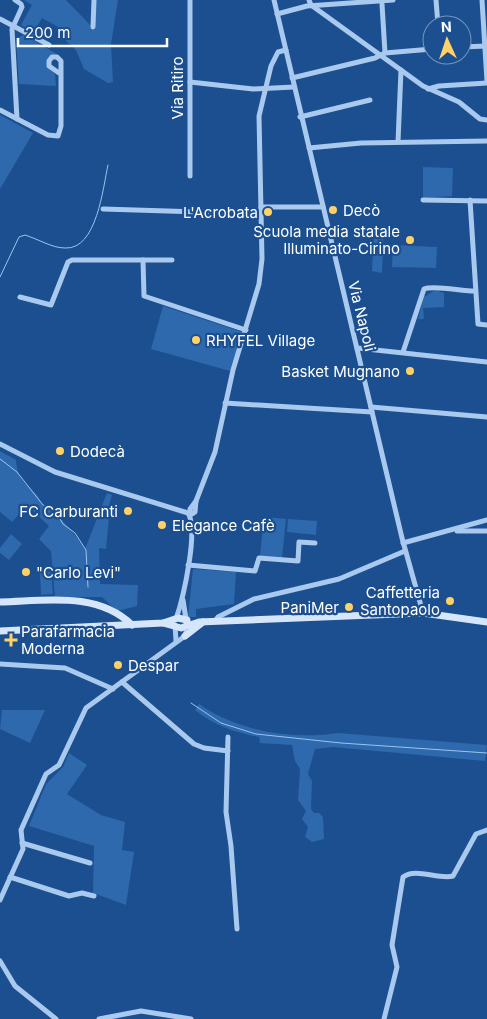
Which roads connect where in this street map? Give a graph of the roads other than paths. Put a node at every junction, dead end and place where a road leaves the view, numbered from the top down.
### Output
1 (15, 0) edge
2 (94, 0) edge
3 (190, 0) edge
4 (274, 0) edge
5 (393, 0) edge
6 (436, 0) edge
7 (482, 0) edge
8 (382, 1) edge
9 (310, 3) edge
10 (277, 14) junction
11 (437, 15) edge
12 (0, 19) edge
13 (13, 26) junction
14 (93, 27) dead end
15 (49, 45) dead end
16 (486, 46) edge
17 (472, 47) edge
18 (286, 50) junction
19 (422, 50) edge
20 (383, 54) junction
21 (401, 70) junction
22 (59, 73) dead end
23 (292, 78) junction
24 (190, 82) junction
25 (487, 82) edge
26 (294, 86) junction
27 (264, 89) junction
28 (428, 89) junction
29 (370, 100) dead end
30 (0, 110) edge
31 (300, 117) junction
32 (17, 119) junction
33 (487, 120) edge
34 (487, 141) edge
35 (398, 142) junction
36 (308, 148) junction
37 (190, 176) dead end
38 (423, 200) dead end
39 (470, 200) junction
40 (487, 201) edge
41 (262, 207) junction
42 (323, 207) junction
43 (103, 209) dead end
44 (262, 214) junction
45 (143, 260) junction
46 (172, 260) dead end
47 (475, 290) junction
48 (20, 297) dead end
49 (487, 325) edge
50 (246, 330) junction
51 (357, 348) junction
52 (403, 352) junction
53 (487, 362) edge
54 (225, 403) junction
55 (371, 410) junction
56 (487, 417) edge
57 (0, 444) edge
58 (190, 515) junction
59 (487, 520) edge
60 (475, 523) junction
61 (474, 530) junction
62 (487, 531) edge
63 (427, 536) junction
64 (315, 543) dead end
65 (403, 543) junction
66 (405, 551) junction
67 (188, 565) junction
68 (183, 600) junction
69 (0, 602) edge
70 (106, 608) junction
71 (423, 613) junction
72 (175, 621) junction
73 (215, 621) junction
74 (187, 622) junction
75 (201, 622) junction
76 (487, 622) edge
77 (132, 624) junction
78 (109, 626) junction
79 (0, 631) edge
80 (185, 636) junction
81 (176, 641) junction
82 (0, 664) edge
83 (122, 682) junction
84 (112, 689) junction
85 (228, 737) dead end
86 (228, 751) junction
87 (487, 830) edge
88 (22, 843) junction
89 (90, 863) dead end
90 (10, 877) junction
91 (94, 896) dead end
92 (0, 900) edge
93 (237, 928) dead end
94 (0, 962) edge
95 (56, 1019) edge
96 (99, 1019) edge
97 (192, 1019) edge
98 (384, 1019) edge

1 - 13 street
2 - 14 street
3 - 24 street, Via Ritiro
4 - 10 street, Via Napoli
5 - 8 street
6 - 11 street
7 - 16 street
8 - 9 street
8 - 20 street
9 - 10 street
9 - 20 street
10 - 18 street, Via Napoli
12 - 13 street
13 - 15 street
13 - 32 street
16 - 17 street
16 - 25 street
18 - 23 street, Via Napoli
18 - 27 street
19 - 20 street
20 - 21 street
20 - 23 street
21 - 28 street
21 - 35 street
22 - 32 street
23 - 26 street, Via Napoli
24 - 27 street
24 - 37 street, Via Ritiro
25 - 28 street
26 - 27 street
26 - 31 street, Via Napoli
27 - 41 street
28 - 33 street
29 - 31 street
30 - 32 street
31 - 36 street, Via Napoli
34 - 35 street
35 - 36 street
36 - 42 street, Via Napoli
38 - 39 street
39 - 40 street
39 - 47 street
41 - 42 street
41 - 44 street
42 - 51 street, Via Napoli
43 - 44 street
44 - 50 street
45 - 46 street
45 - 48 street
45 - 50 street
47 - 49 street
47 - 52 street
50 - 54 street
51 - 52 street
51 - 55 street, Via Napoli
52 - 53 street
54 - 55 street
54 - 58 street
55 - 56 street
55 - 65 street, Via Napoli
57 - 58 street
58 - 67 street
59 - 60 street
60 - 61 street
60 - 63 street
61 - 62 street
61 - 63 street
63 - 65 street
64 - 67 street
65 - 66 street, Via Napoli
66 - 71 street, Via Napoli
66 - 73 street
67 - 68 street
68 - 72 street
68 - 74 street
69 - 70 main road
70 - 77 main road
70 - 78 main road
71 - 73 main road
71 - 76 main road
72 - 74 main road
72 - 77 main road
72 - 81 street
73 - 75 main road
74 - 75 main road
74 - 80 street
75 - 80 main road
77 - 78 main road
78 - 79 main road
80 - 81 street
81 - 83 street
82 - 84 street
83 - 84 street
83 - 86 street
84 - 88 street
85 - 86 street
86 - 93 street
87 - 98 street
88 - 89 street
88 - 90 street
90 - 91 street
90 - 92 street
94 - 95 street
96 - 97 street

